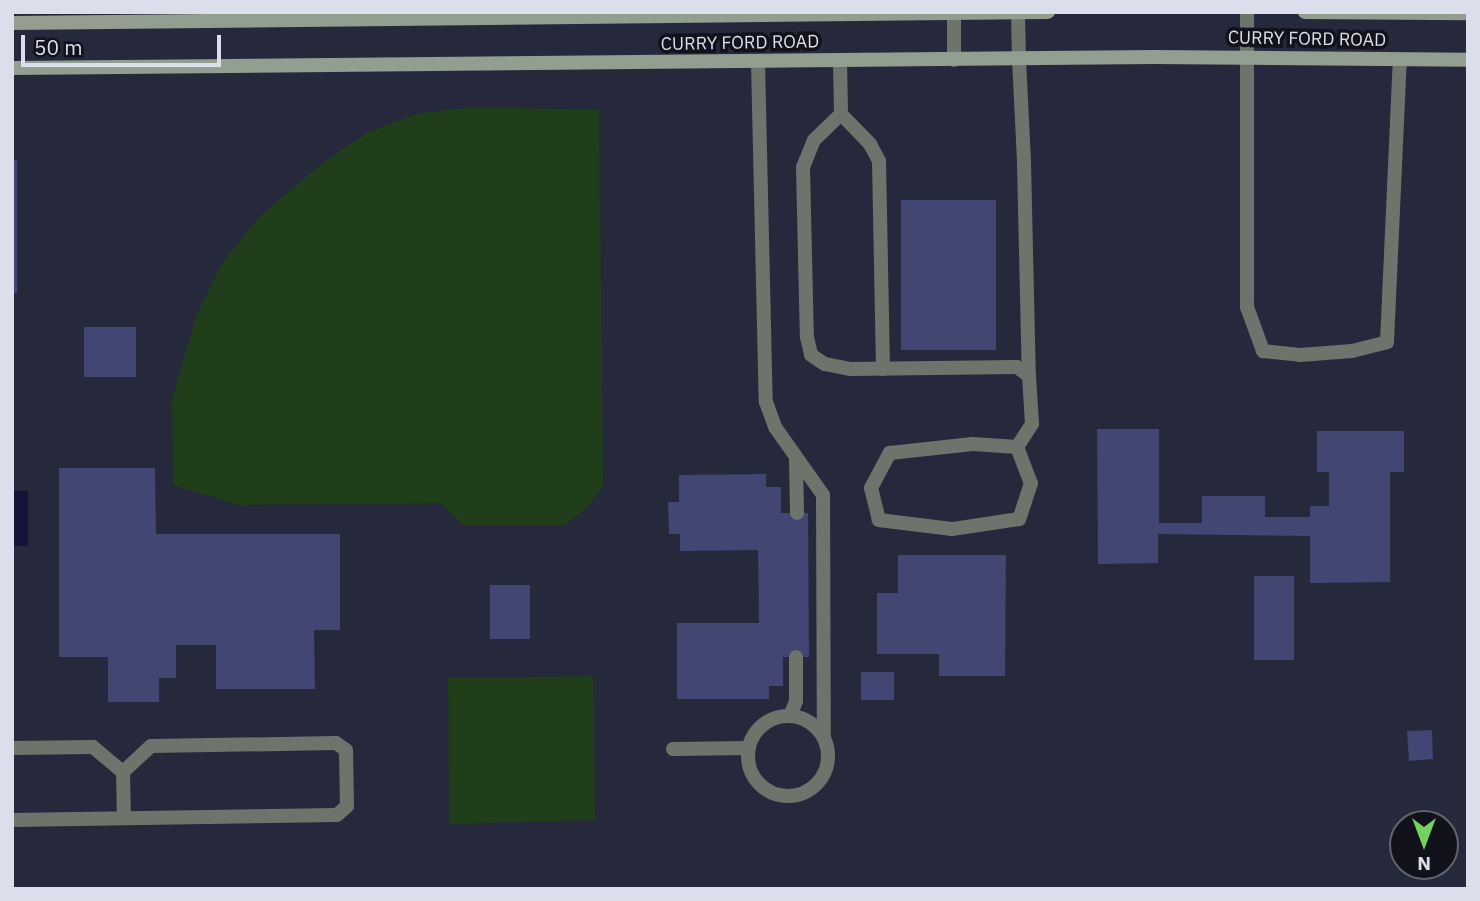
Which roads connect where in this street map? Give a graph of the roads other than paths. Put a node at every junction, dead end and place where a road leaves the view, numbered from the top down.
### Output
1 (1048, 12) edge
2 (1247, 12) edge
3 (1305, 12) edge
4 (954, 13) edge
5 (1018, 13) edge
6 (1468, 13) edge
7 (12, 23) edge
8 (1248, 57) junction
9 (1018, 59) junction
10 (1400, 59) junction
11 (954, 60) junction
12 (1468, 60) edge
13 (840, 61) junction
14 (758, 62) junction
15 (12, 68) edge
16 (841, 114) junction
17 (883, 369) junction
18 (1029, 376) junction
19 (1017, 447) junction
20 (796, 458) junction
21 (797, 513) dead end
22 (796, 657) dead end
23 (790, 716) junction
24 (824, 737) junction
25 (12, 748) edge
26 (749, 748) junction
27 (673, 749) dead end
28 (123, 772) junction
29 (124, 818) junction
30 (12, 820) edge

1 - 5 main road, CURRY FORD ROAD
2 - 8 street
3 - 6 main road, CURRY FORD ROAD
4 - 5 main road, CURRY FORD ROAD
4 - 7 main road, CURRY FORD ROAD
4 - 11 street
5 - 9 street
8 - 9 main road, CURRY FORD ROAD
8 - 10 main road, CURRY FORD ROAD
8 - 10 street
9 - 11 main road, CURRY FORD ROAD
9 - 18 street
10 - 12 main road, CURRY FORD ROAD
11 - 13 main road, CURRY FORD ROAD
13 - 14 main road, CURRY FORD ROAD
13 - 16 street
14 - 15 main road, CURRY FORD ROAD
14 - 20 street
16 - 17 street
16 - 17 street
17 - 18 street
18 - 19 street
19 - 19 street
20 - 21 street
20 - 24 street
22 - 23 street
23 - 24 street
23 - 26 street
24 - 26 street
25 - 28 street
26 - 27 street
28 - 29 street
28 - 29 street
29 - 30 street

